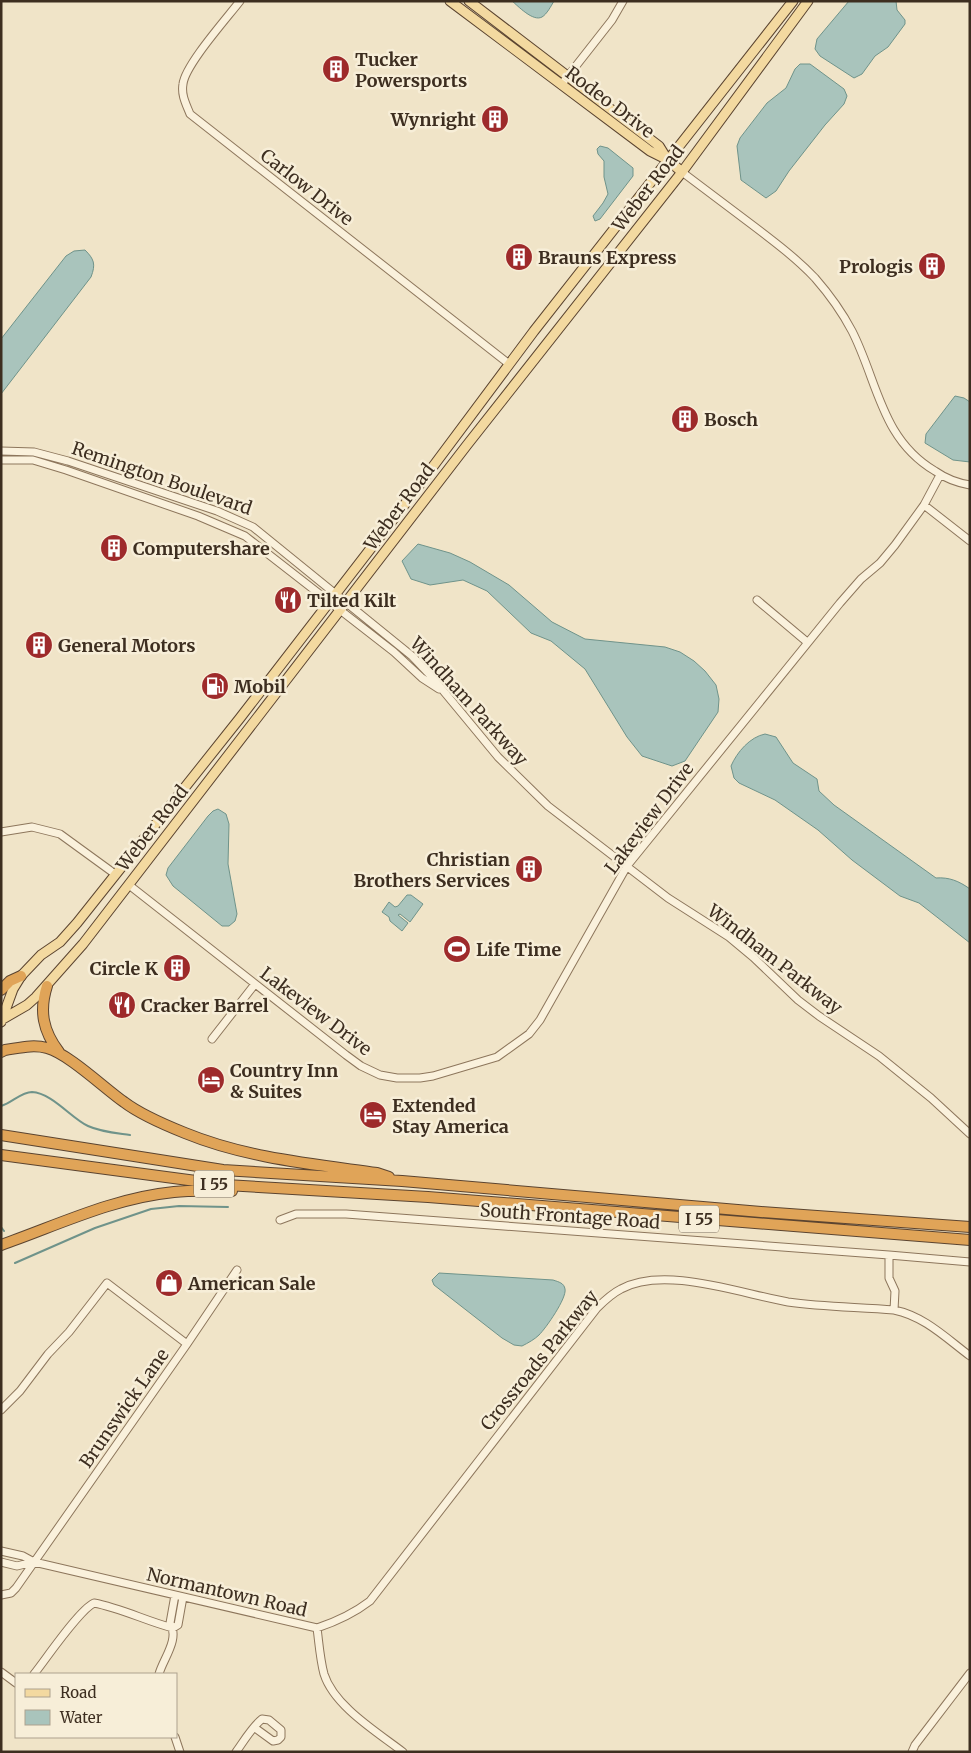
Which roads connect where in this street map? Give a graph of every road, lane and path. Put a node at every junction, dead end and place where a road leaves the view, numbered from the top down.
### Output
1 (240, 1) edge
2 (450, 1) edge
3 (468, 1) edge
4 (623, 1) edge
5 (792, 1) edge
6 (808, 1) edge
7 (564, 82) junction
8 (668, 160) junction
9 (682, 172) junction
10 (510, 364) junction
11 (1, 451) edge
12 (1, 460) edge
13 (940, 474) junction
14 (970, 485) edge
15 (924, 505) junction
16 (970, 541) edge
17 (336, 593) junction
18 (756, 600) dead end
19 (329, 602) junction
20 (347, 602) junction
21 (340, 610) junction
22 (807, 642) junction
23 (443, 692) junction
24 (1, 832) edge
25 (627, 866) junction
26 (114, 874) junction
27 (129, 885) junction
28 (21, 976) junction
29 (255, 984) junction
30 (47, 986) junction
31 (1, 990) edge
32 (2, 1021) edge
33 (212, 1039) dead end
34 (1, 1052) edge
35 (61, 1054) junction
36 (970, 1134) edge
37 (1, 1135) edge
38 (1, 1155) edge
39 (402, 1181) junction
40 (428, 1197) junction
41 (280, 1220) dead end
42 (970, 1227) edge
43 (970, 1240) edge
44 (1, 1245) edge
45 (889, 1255) junction
46 (970, 1262) edge
47 (237, 1270) dead end
48 (894, 1310) junction
49 (187, 1344) junction
50 (970, 1356) edge
51 (1, 1410) edge
52 (1, 1551) edge
53 (1, 1562) edge
54 (34, 1562) junction
55 (1, 1595) edge
56 (179, 1596) junction
57 (173, 1628) junction
58 (317, 1628) junction
59 (1, 1672) edge
60 (37, 1673) edge
61 (159, 1673) edge
62 (970, 1673) edge
63 (15, 1682) edge
64 (254, 1728) dead end
65 (175, 1738) edge
66 (180, 1752) edge
67 (236, 1752) edge
68 (403, 1752) edge
69 (912, 1752) edge

1 - 10 street, Carlow Drive
2 - 7 main road, Rodeo Drive
3 - 7 main road, Rodeo Drive
4 - 7 street
5 - 8 main road, Weber Road
6 - 9 main road, Weber Road
7 - 8 main road, Rodeo Drive
8 - 9 main road
8 - 10 main road, Weber Road
9 - 13 street
9 - 20 main road, Weber Road
10 - 17 main road, Weber Road
11 - 17 street, Remington Boulevard
12 - 19 street, Remington Boulevard
13 - 14 street
13 - 15 street, Lakeview Drive
15 - 16 street
15 - 22 street, Lakeview Drive
17 - 19 main road, Weber Road
17 - 20 street, Remington Boulevard
18 - 22 street
19 - 21 street, Remington Boulevard
19 - 26 main road, Weber Road
20 - 21 main road, Weber Road
20 - 23 street, Windham Parkway
21 - 23 street, Remington Boulevard
21 - 27 main road, Weber Road
22 - 25 street, Lakeview Drive
23 - 25 street, Windham Parkway
24 - 26 street
25 - 29 street, Lakeview Drive
25 - 36 street, Windham Parkway
26 - 28 main road, Weber Road
27 - 29 street, Lakeview Drive
27 - 30 main road, Weber Road
28 - 31 highway
28 - 32 main road, Weber Road
29 - 33 street
30 - 32 main road, Weber Road
30 - 35 highway
34 - 35 highway
35 - 39 highway
37 - 39 highway, I 55
38 - 40 highway, I 55
39 - 42 highway, I 55
40 - 43 highway, I 55
40 - 44 highway
41 - 45 street, South Frontage Road
45 - 46 street, South Frontage Road
45 - 48 street
47 - 49 street, Brunswick Lane
48 - 50 street, Crossroads Parkway
48 - 58 street, Crossroads Parkway
49 - 51 street
49 - 54 street, Brunswick Lane
52 - 54 street, Normantown Road
53 - 54 street, Normantown Road
54 - 55 street, Brunswick Lane
54 - 56 street, Normantown Road
56 - 57 street
56 - 58 street, Normantown Road
57 - 60 street
57 - 61 street
58 - 68 street, Normantown Road
59 - 63 street
62 - 69 street
64 - 67 street
65 - 66 street

